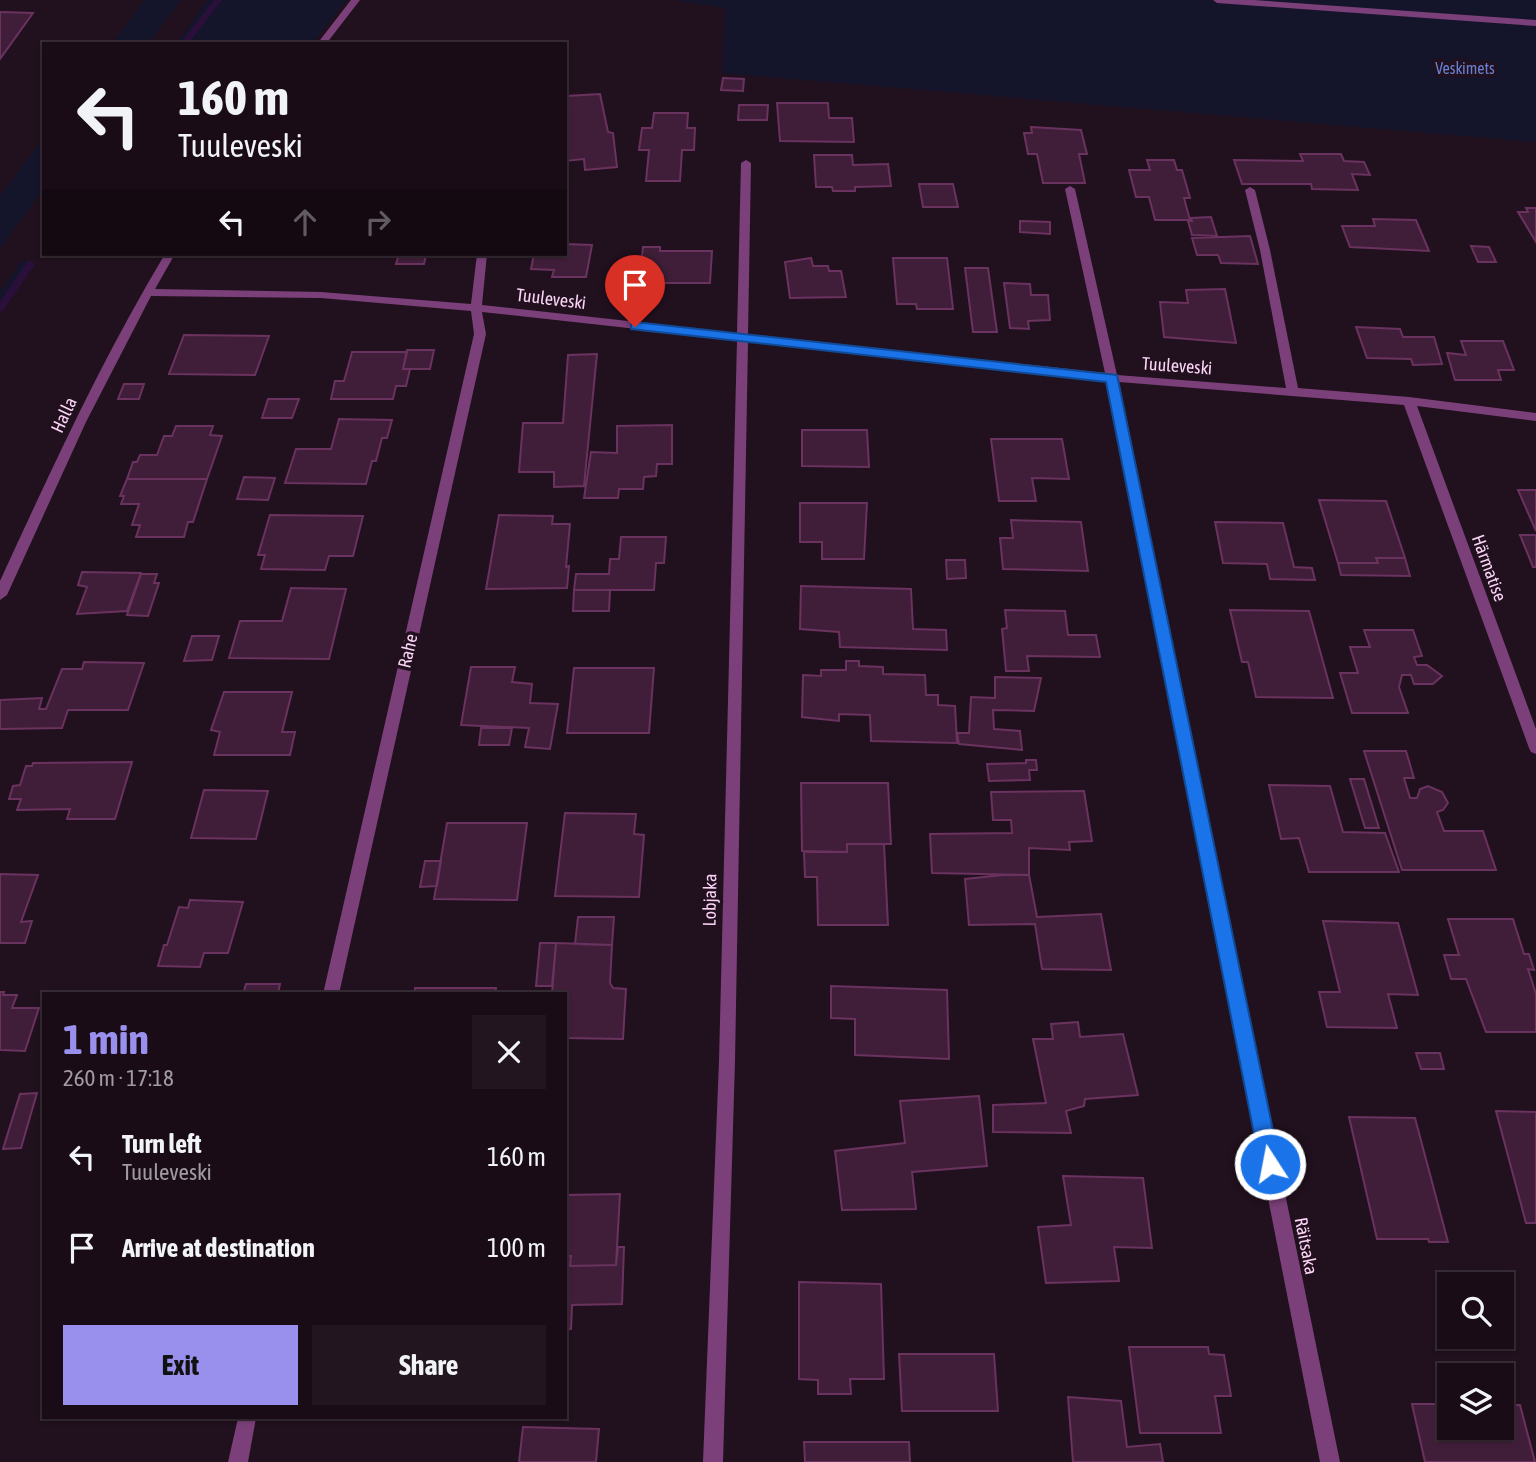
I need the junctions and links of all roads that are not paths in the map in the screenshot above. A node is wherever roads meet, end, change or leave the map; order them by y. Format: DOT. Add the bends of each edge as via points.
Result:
graph roads {
  1 [pos="356,0"];
  2 [pos="1217,0"];
  3 [pos="1536,23"];
  4 [pos="323,42"];
  5 [pos="746,163"];
  6 [pos="1070,189"];
  7 [pos="1250,190"];
  8 [pos="169,256"];
  9 [pos="482,256"];
  10 [pos="146,292"];
  11 [pos="476,308"];
  12 [pos="742,339"];
  13 [pos="1112,378"];
  14 [pos="1293,392"];
  15 [pos="1409,401"];
  16 [pos="1536,417"];
  17 [pos="0,595"];
  18 [pos="1536,748"];
  19 [pos="331,992"];
  20 [pos="247,1419"];
  21 [pos="238,1462"];
  22 [pos="713,1462"];
  23 [pos="1330,1462"];
  1 -- 4 [label="street"];
  2 -- 3 [label="street"];
  5 -- 12 [label="street, Lobjaka"];
  6 -- 13 [label="street, Räitsaka"];
  7 -- 14 [label="street"];
  8 -- 10 [label="street, Halla"];
  9 -- 11 [label="street, Rahe"];
  10 -- 11 [label="street, Tuuleveski" via="321,295"];
  10 -- 17 [label="street, Halla"];
  11 -- 12 [label="street, Tuuleveski"];
  11 -- 19 [label="street, Rahe" via="480,334"];
  12 -- 13 [label="street, Tuuleveski"];
  12 -- 22 [label="street, Lobjaka" via="727,1061"];
  13 -- 14 [label="street, Tuuleveski"];
  13 -- 23 [label="street, Räitsaka"];
  14 -- 15 [label="street, Tuuleveski"];
  15 -- 16 [label="street, Tuuleveski"];
  15 -- 18 [label="street, Härmatise"];
  20 -- 21 [label="street"];
}
